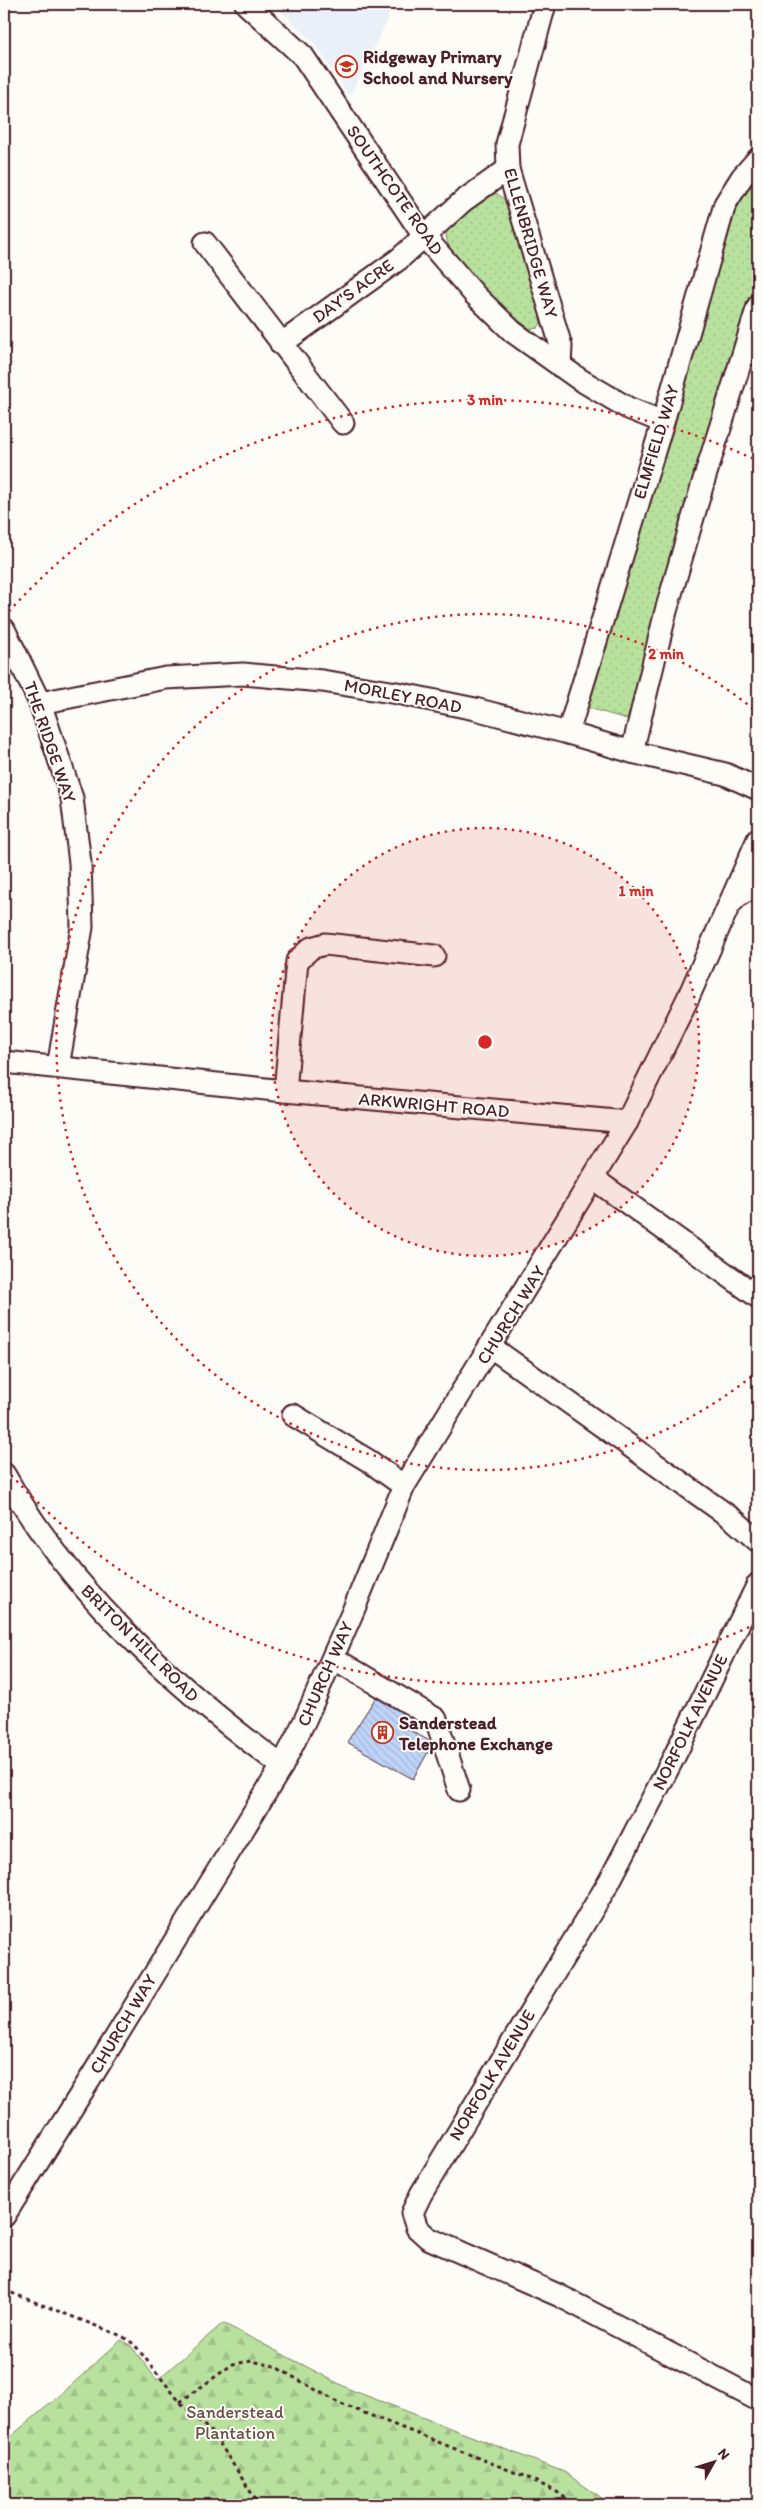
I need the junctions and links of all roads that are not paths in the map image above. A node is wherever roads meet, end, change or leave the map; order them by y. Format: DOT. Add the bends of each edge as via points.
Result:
graph roads {
  1 [pos="246,4"];
  2 [pos="545,4"];
  3 [pos="758,160"];
  4 [pos="508,169"];
  5 [pos="423,235"];
  6 [pos="205,243"];
  7 [pos="758,306"];
  8 [pos="281,344"];
  9 [pos="560,366"];
  10 [pos="662,422"];
  11 [pos="342,423"];
  12 [pos="4,629"];
  13 [pos="40,703"];
  14 [pos="568,733"];
  15 [pos="632,752"];
  16 [pos="758,789"];
  17 [pos="756,844"];
  18 [pos="758,870"];
  19 [pos="758,885"];
  20 [pos="728,906"];
  21 [pos="434,956"];
  22 [pos="4,1062"];
  23 [pos="58,1068"];
  24 [pos="285,1091"];
  25 [pos="627,1122"];
  26 [pos="594,1179"];
  27 [pos="758,1297"];
  28 [pos="491,1347"];
  29 [pos="293,1415"];
  30 [pos="4,1474"];
  31 [pos="404,1486"];
  32 [pos="758,1541"];
  33 [pos="758,1584"];
  34 [pos="332,1658"];
  35 [pos="282,1766"];
  36 [pos="459,1790"];
  37 [pos="4,2216"];
  38 [pos="758,2400"];
  1 -- 5 [label="street, SOUTHCOTE ROAD" via="302,56"];
  2 -- 4 [label="street, ELLENBRIDGE WAY" via="507,144"];
  3 -- 10 [label="street, ELMFIELD WAY" via="742,177 725,204"];
  4 -- 5 [label="street, DAY'S ACRE"];
  4 -- 9 [label="street, ELLENBRIDGE WAY" via="561,346"];
  5 -- 8 [label="street, DAY'S ACRE" via="399,259"];
  5 -- 9 [label="street, SOUTHCOTE ROAD" via="475,296 513,332"];
  6 -- 8 [label="street"];
  7 -- 15 [label="street" via="702,483 666,611"];
  8 -- 11 [label="street"];
  9 -- 10 [label="street, SOUTHCOTE ROAD" via="628,408"];
  10 -- 14 [label="street, ELMFIELD WAY"];
  12 -- 13 [label="street, THE RIDGE WAY"];
  13 -- 14 [label="street, MORLEY ROAD" via="166,678 243,674 322,681 397,693"];
  13 -- 23 [label="street, THE RIDGE WAY" via="72,798 80,863 82,927"];
  14 -- 15 [label="street, MORLEY ROAD"];
  15 -- 16 [label="street, MORLEY ROAD" via="725,774"];
  17 -- 18 [label="street" via="754,861"];
  17 -- 20 [label="street"];
  19 -- 20 [label="street"];
  20 -- 25 [label="street" via="688,998"];
  21 -- 24 [label="street" via="325,944 311,948 297,961"];
  22 -- 23 [label="street, ARKWRIGHT ROAD"];
  23 -- 24 [label="street, ARKWRIGHT ROAD"];
  24 -- 25 [label="street, ARKWRIGHT ROAD"];
  25 -- 26 [label="street, CHURCH WAY"];
  26 -- 27 [label="street"];
  26 -- 28 [label="street, CHURCH WAY"];
  28 -- 31 [label="street, CHURCH WAY"];
  28 -- 32 [label="street" via="734,1520"];
  29 -- 31 [label="street"];
  30 -- 35 [label="street, BRITON HILL ROAD" via="85,1590 122,1630 217,1718"];
  31 -- 34 [label="street, CHURCH WAY"];
  33 -- 38 [label="street, NORFOLK AVENUE" via="609,1882 412,2213 417,2228 428,2238 560,2296"];
  34 -- 35 [label="street, CHURCH WAY"];
  34 -- 36 [label="street" via="436,1719"];
  35 -- 37 [label="street, CHURCH WAY"];
}
